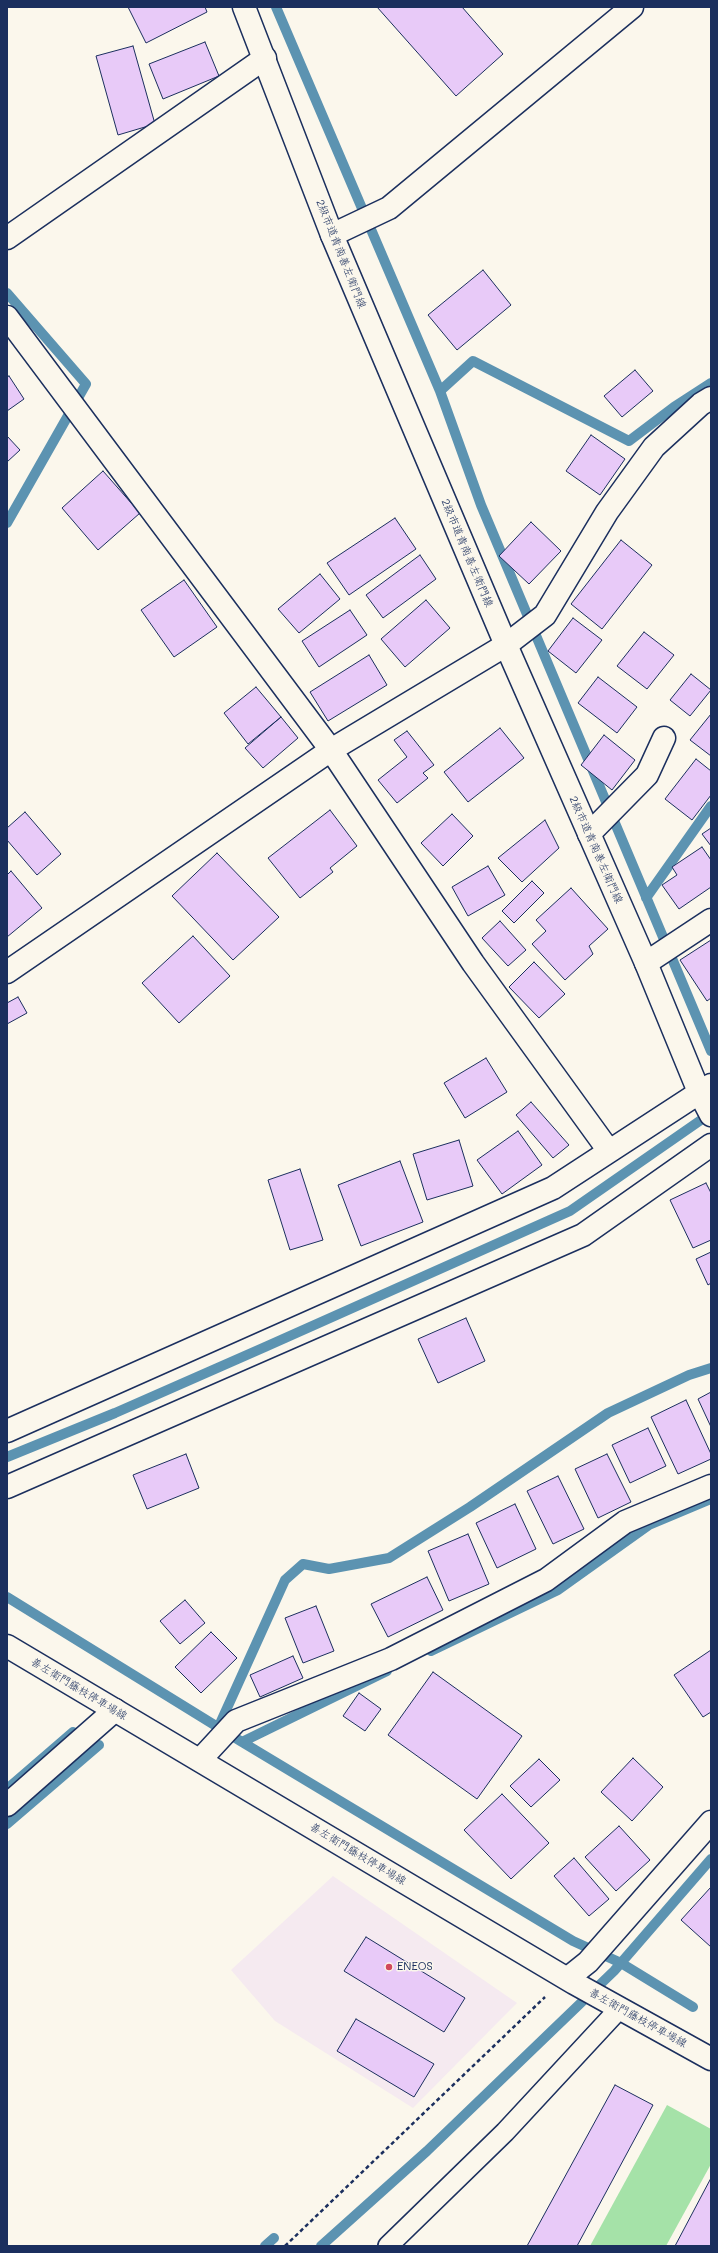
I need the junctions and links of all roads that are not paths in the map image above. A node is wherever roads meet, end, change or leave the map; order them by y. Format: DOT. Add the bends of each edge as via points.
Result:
graph roads {
  1 [pos="244,7"];
  2 [pos="632,7"];
  3 [pos="265,58"];
  4 [pos="332,235"];
  5 [pos="7,238"];
  6 [pos="7,317"];
  7 [pos="711,398"];
  8 [pos="506,645"];
  9 [pos="664,738"];
  10 [pos="331,750"];
  11 [pos="589,834"];
  12 [pos="711,920"];
  13 [pos="646,963"];
  14 [pos="7,972"];
  15 [pos="703,1090"];
  16 [pos="711,1115"];
  17 [pos="711,1145"];
  18 [pos="609,1151"];
  19 [pos="7,1431"];
  20 [pos="711,1486"];
  21 [pos="7,1487"];
  22 [pos="7,1646"];
  23 [pos="115,1710"];
  24 [pos="200,1760"];
  25 [pos="7,1805"];
  26 [pos="711,1822"];
  27 [pos="571,1980"];
  28 [pos="616,2006"];
  29 [pos="711,2058"];
  30 [pos="388,2246"];
  1 -- 3 [label="street, 2級市道青南善左衛門線"];
  2 -- 4 [label="street" via="389,208"];
  3 -- 4 [label="street, 2級市道青南善左衛門線"];
  3 -- 5 [label="street"];
  4 -- 8 [label="street, 2級市道青南善左衛門線"];
  6 -- 10 [label="street"];
  7 -- 8 [label="street" via="654,447 607,512 545,615"];
  8 -- 10 [label="street"];
  8 -- 11 [label="street, 2級市道青南善左衛門線"];
  9 -- 11 [label="street" via="647,775"];
  10 -- 14 [label="street"];
  10 -- 18 [label="street" via="473,963"];
  11 -- 13 [label="street, 2級市道青南善左衛門線"];
  12 -- 13 [label="street"];
  13 -- 15 [label="street, 2級市道青南善左衛門線"];
  15 -- 16 [label="street, 2級市道青南善左衛門線"];
  15 -- 18 [label="street"];
  17 -- 21 [label="street" via="583,1235"];
  18 -- 19 [label="street" via="553,1188"];
  20 -- 24 [label="street" via="625,1522 546,1580 391,1659 236,1721"];
  22 -- 23 [label="street, 善左衛門藤枝停車場線"];
  23 -- 24 [label="street, 善左衛門藤枝停車場線"];
  23 -- 25 [label="street"];
  24 -- 27 [label="street, 善左衛門藤枝停車場線"];
  26 -- 27 [label="street"];
  27 -- 28 [label="street, 善左衛門藤枝停車場線"];
  28 -- 29 [label="street, 善左衛門藤枝停車場線"];
  28 -- 30 [label="lane" via="505,2132"];
}
